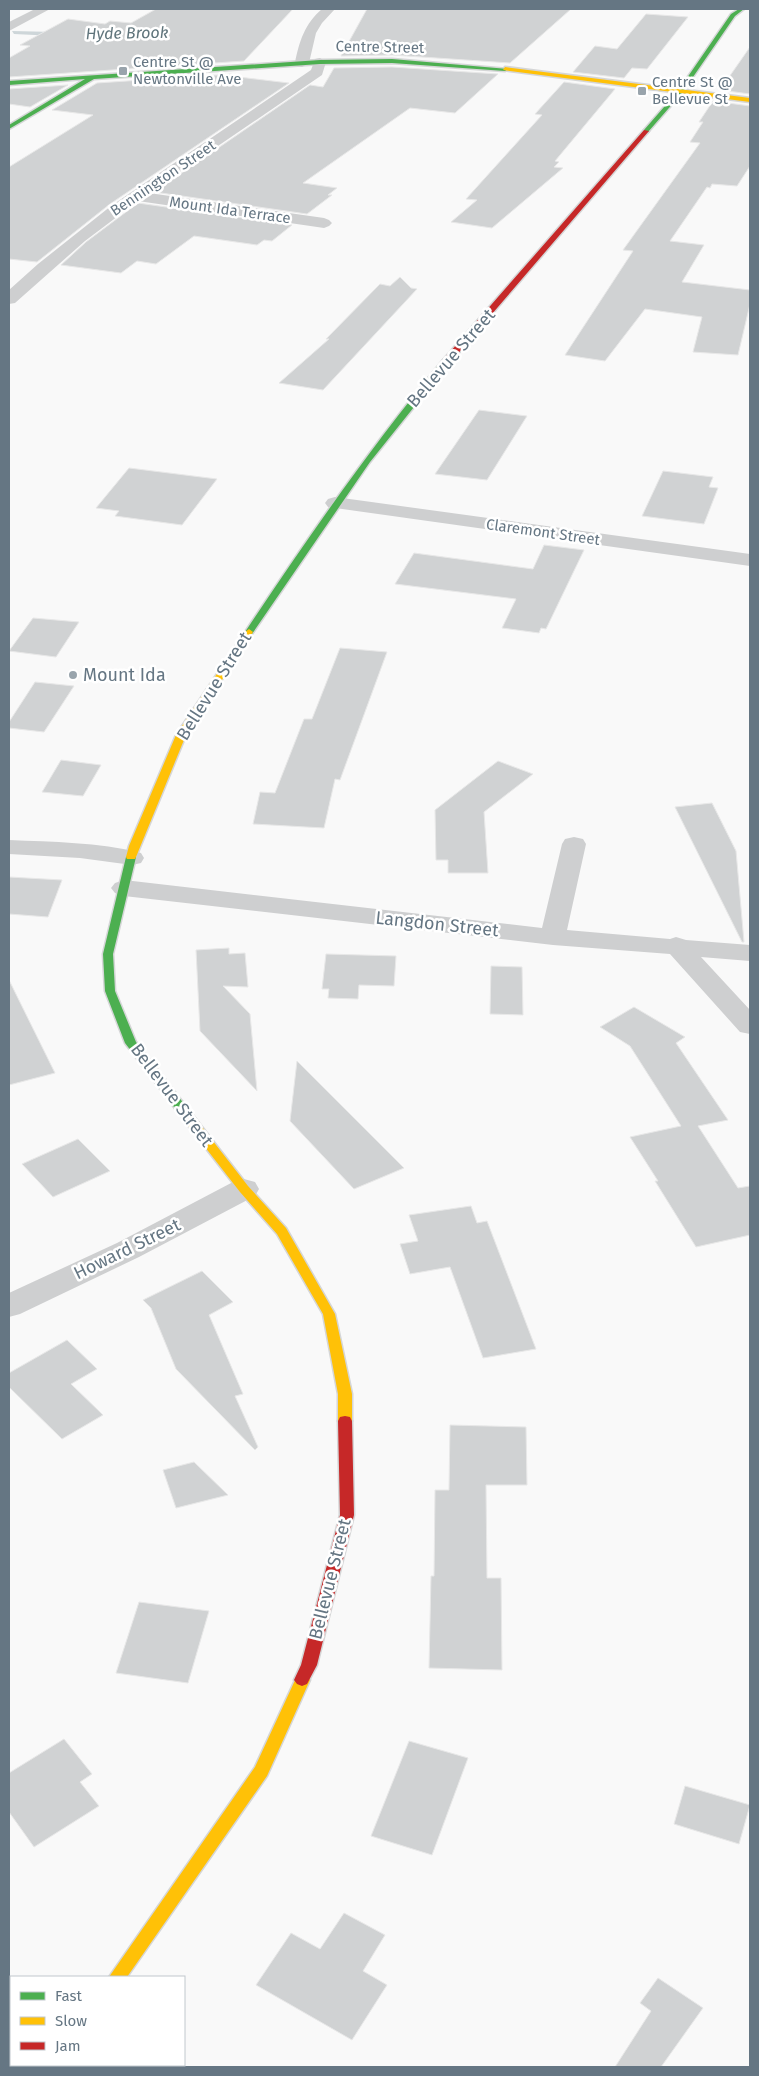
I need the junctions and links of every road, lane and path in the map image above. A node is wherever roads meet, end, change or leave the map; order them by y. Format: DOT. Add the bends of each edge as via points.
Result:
graph roads {
  1 [pos="44,9"];
  2 [pos="329,9"];
  3 [pos="742,9"];
  4 [pos="9,27"];
  5 [pos="320,62"];
  6 [pos="302,63"];
  7 [pos="93,77"];
  8 [pos="9,83"];
  9 [pos="680,92"];
  10 [pos="750,100"];
  11 [pos="9,127"];
  12 [pos="136,196"];
  13 [pos="324,223"];
  14 [pos="9,300"];
  15 [pos="335,503"];
  16 [pos="750,560"];
  17 [pos="574,844"];
  18 [pos="9,847"];
  19 [pos="132,858"];
  20 [pos="124,888"];
  21 [pos="553,937"];
  22 [pos="676,946"];
  23 [pos="750,953"];
  24 [pos="750,1026"];
  25 [pos="244,1189"];
  26 [pos="9,1306"];
  27 [pos="118,1976"];
  1 -- 4 [label="street"];
  2 -- 6 [label="street" via="310,29"];
  3 -- 9 [label="street, Bellevue Street" via="733,15"];
  5 -- 6 [label="street, Centre Street"];
  5 -- 9 [label="street, Centre Street" via="392,61 474,66"];
  5 -- 12 [label="street, Bennington Street" via="317,72"];
  6 -- 7 [label="street, Centre Street"];
  7 -- 8 [label="street, Centre Street"];
  7 -- 11 [label="street"];
  9 -- 10 [label="street, Centre Street"];
  9 -- 15 [label="street, Bellevue Street" via="413,400"];
  12 -- 13 [label="street, Mount Ida Terrace"];
  12 -- 14 [label="street, Bennington Street" via="45,264"];
  15 -- 16 [label="street, Claremont Street"];
  15 -- 19 [label="street, Bellevue Street" via="181,735 134,846"];
  17 -- 21 [label="street"];
  18 -- 19 [label="street"];
  19 -- 20 [label="street, Bellevue Street"];
  20 -- 21 [label="street, Langdon Street"];
  20 -- 25 [label="street, Bellevue Street" via="108,954 110,991 131,1043"];
  21 -- 22 [label="street, Langdon Street"];
  22 -- 23 [label="street, Langdon Street"];
  22 -- 24 [label="street"];
  25 -- 26 [label="street, Howard Street" via="128,1250"];
  25 -- 27 [label="street, Bellevue Street" via="282,1231 328,1314 345,1394 347,1515 309,1665 261,1771"];
}
